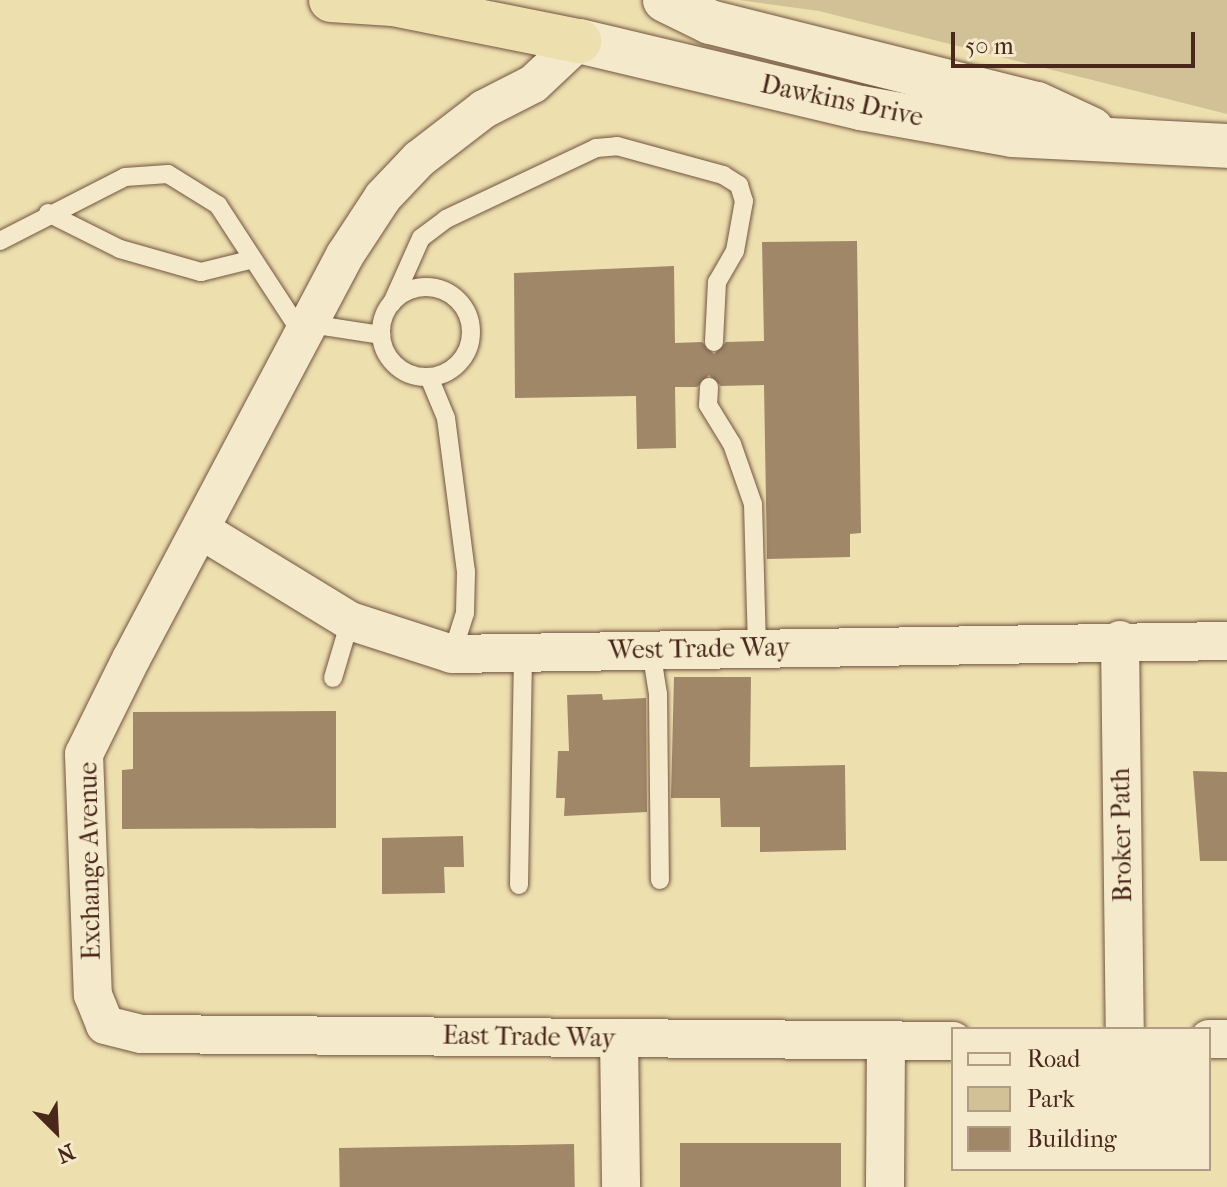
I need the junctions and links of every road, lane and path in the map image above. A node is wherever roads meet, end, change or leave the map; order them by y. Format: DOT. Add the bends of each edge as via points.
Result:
graph roads {
  1 [pos="331,0"];
  2 [pos="665,0"];
  3 [pos="402,2"];
  4 [pos="579,41"];
  5 [pos="1108,137"];
  6 [pos="1227,146"];
  7 [pos="48,213"];
  8 [pos="0,241"];
  9 [pos="250,260"];
  10 [pos="392,303"];
  11 [pos="307,330"];
  12 [pos="381,335"];
  13 [pos="714,342"];
  14 [pos="429,377"];
  15 [pos="709,387"];
  16 [pos="201,530"];
  17 [pos="350,621"];
  18 [pos="1120,640"];
  19 [pos="1227,641"];
  20 [pos="757,648"];
  21 [pos="651,650"];
  22 [pos="523,653"];
  23 [pos="452,654"];
  24 [pos="333,678"];
  25 [pos="660,880"];
  26 [pos="519,885"];
  27 [pos="105,1025"];
  28 [pos="1125,1027"];
  29 [pos="619,1038"];
  30 [pos="951,1041"];
  31 [pos="886,1043"];
  32 [pos="621,1187"];
  33 [pos="885,1187"];
  1 -- 3 [label="highway"];
  2 -- 5 [label="main road, Dawkins Drive" via="710,22 1037,104"];
  3 -- 4 [label="highway"];
  4 -- 5 [label="main road, Dawkins Drive" via="861,108 1012,135"];
  4 -- 11 [label="street, Exchange Avenue" via="533,84 484,109 419,159 383,197"];
  5 -- 6 [label="main road, Dawkins Drive"];
  7 -- 8 [label="lane"];
  7 -- 9 [label="lane" via="120,249 201,272"];
  7 -- 9 [label="lane" via="125,177 168,174 218,205"];
  9 -- 11 [label="lane"];
  10 -- 12 [label="lane"];
  10 -- 13 [label="lane" via="421,238 446,219 596,148 617,146 723,175 739,185 744,201 735,251 717,282"];
  10 -- 14 [label="lane" via="423,287 443,291 466,311 471,328 460,362"];
  11 -- 12 [label="lane"];
  11 -- 16 [label="street, Exchange Avenue"];
  12 -- 14 [label="lane" via="396,366"];
  14 -- 23 [label="lane" via="446,418 466,572 465,613"];
  15 -- 20 [label="lane" via="708,405 732,444 753,504"];
  16 -- 17 [label="street, West Trade Way"];
  16 -- 27 [label="street, Exchange Avenue" via="84,754 93,995"];
  17 -- 23 [label="street, West Trade Way"];
  17 -- 24 [label="lane"];
  18 -- 19 [label="street, West Trade Way"];
  18 -- 20 [label="street, West Trade Way"];
  18 -- 28 [label="street, Broker Path"];
  20 -- 21 [label="street, West Trade Way"];
  21 -- 22 [label="street, West Trade Way"];
  21 -- 25 [label="lane" via="658,694"];
  22 -- 23 [label="street, West Trade Way"];
  22 -- 26 [label="lane"];
  27 -- 29 [label="street, East Trade Way" via="141,1034"];
  29 -- 31 [label="street, East Trade Way"];
  29 -- 32 [label="street"];
  30 -- 31 [label="street, East Trade Way"];
  31 -- 33 [label="street"];
}
